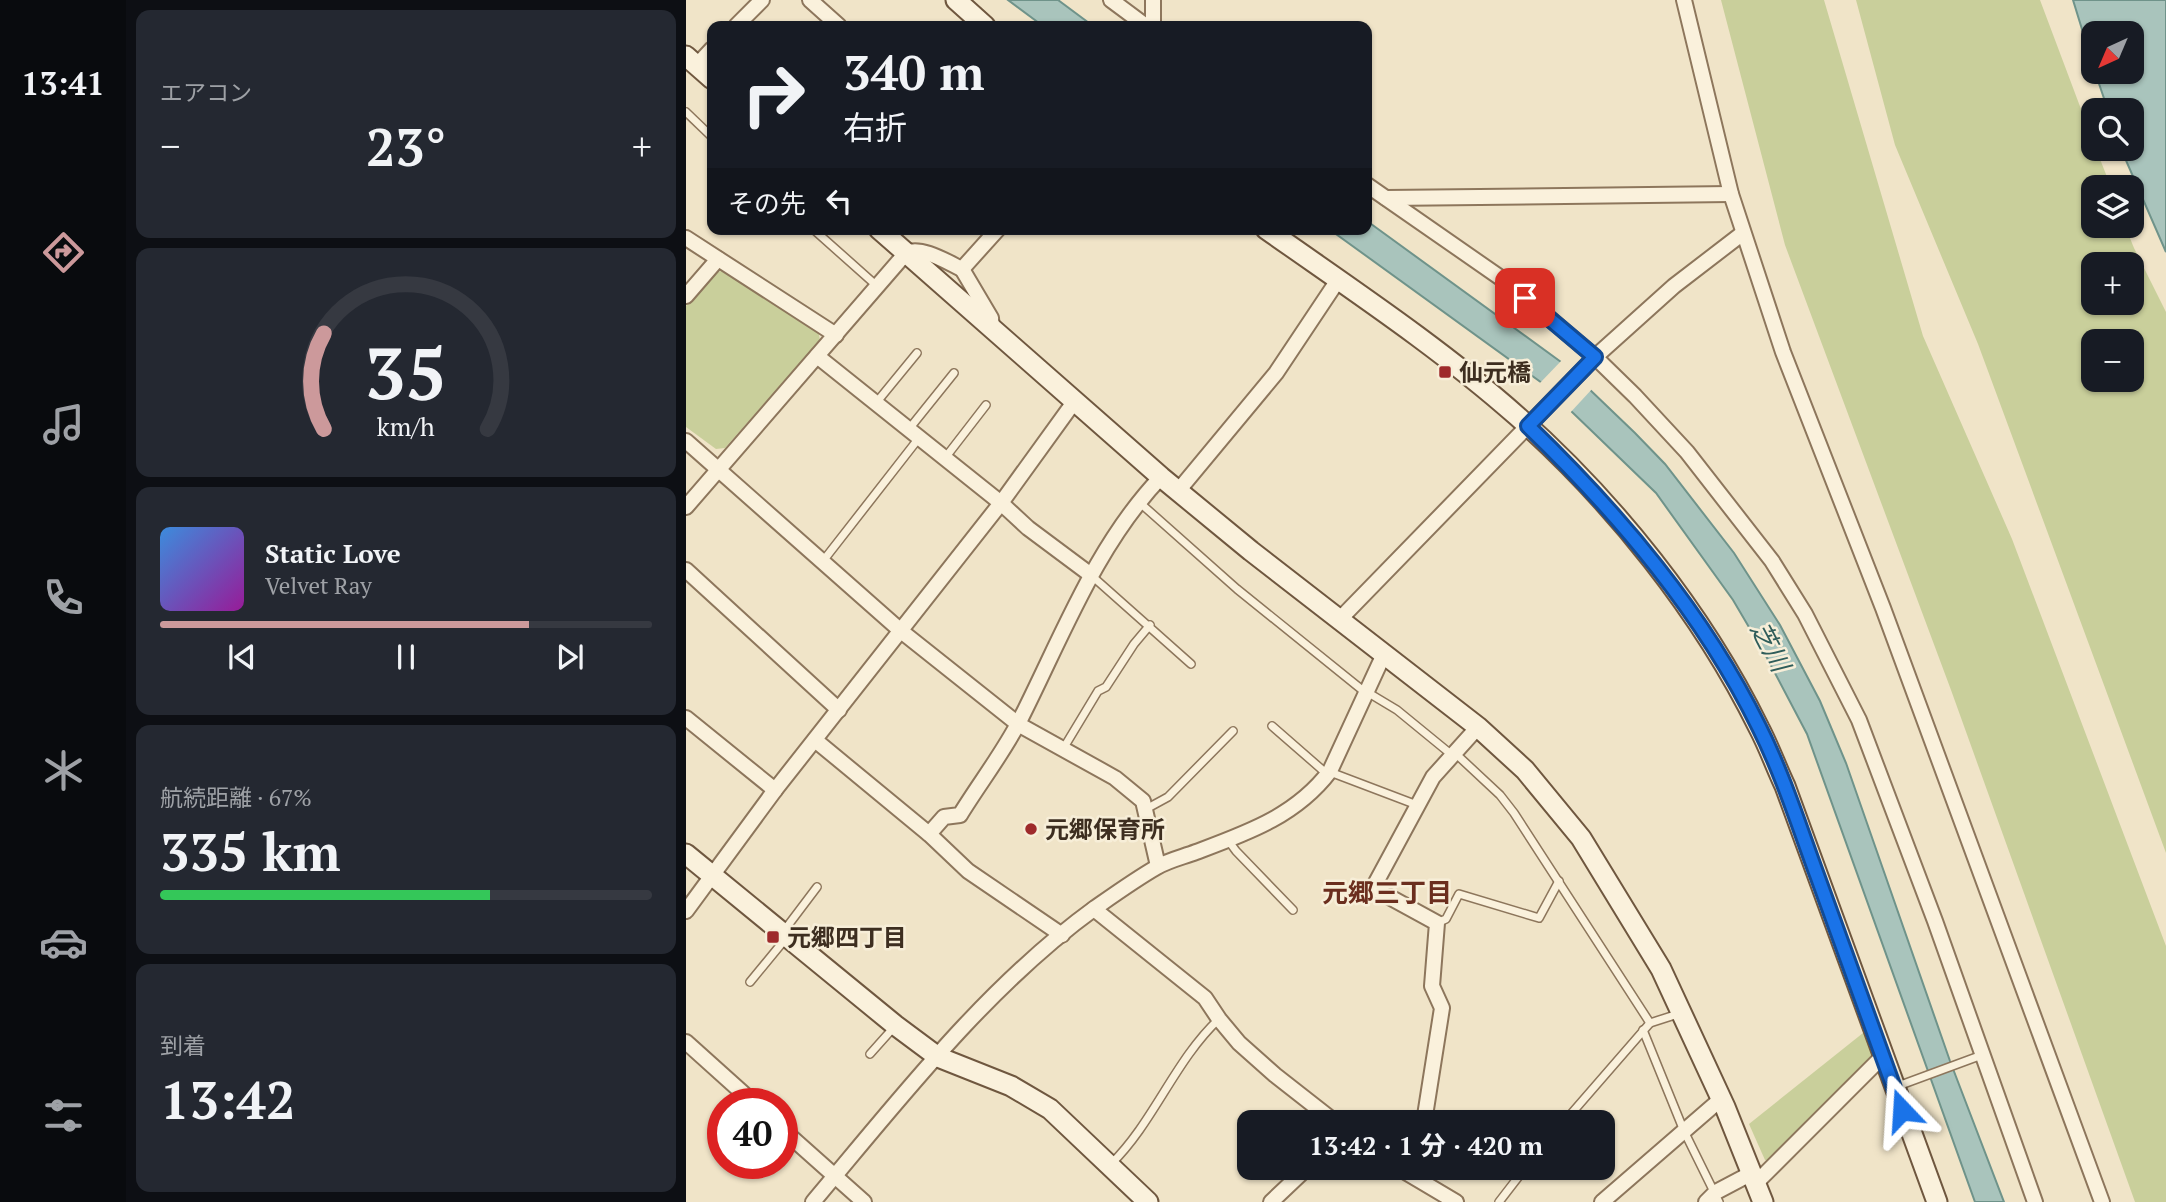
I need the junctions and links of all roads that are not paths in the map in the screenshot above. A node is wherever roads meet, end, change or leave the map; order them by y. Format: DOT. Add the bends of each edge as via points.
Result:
graph roads {
  1 [pos="762,0"];
  2 [pos="810,0"];
  3 [pos="956,0"];
  4 [pos="1111,0"];
  5 [pos="1153,0"];
  6 [pos="1684,0"];
  7 [pos="741,21"];
  8 [pos="833,21"];
  9 [pos="979,21"];
  10 [pos="1139,21"];
  11 [pos="1153,21"];
  12 [pos="707,52"];
  13 [pos="691,60"];
  14 [pos="707,74"];
  15 [pos="686,112"];
  16 [pos="707,132"];
  17 [pos="1372,189"];
  18 [pos="1731,194"];
  19 [pos="1385,198"];
  20 [pos="1743,233"];
  21 [pos="820,235"];
  22 [pos="886,235"];
  23 [pos="993,235"];
  24 [pos="1274,235"];
  25 [pos="686,238"];
  26 [pos="906,253"];
  27 [pos="718,258"];
  28 [pos="962,269"];
  29 [pos="1338,280"];
  30 [pos="878,286"];
  31 [pos="686,296"];
  32 [pos="992,329"];
  33 [pos="836,335"];
  34 [pos="916,353"];
  35 [pos="817,356"];
  36 [pos="1591,361"];
  37 [pos="954,373"];
  38 [pos="1074,401"];
  39 [pos="876,403"];
  40 [pos="986,405"];
  41 [pos="1532,421"];
  42 [pos="914,433"];
  43 [pos="686,441"];
  44 [pos="945,458"];
  45 [pos="720,469"];
  46 [pos="1161,477"];
  47 [pos="1178,491"];
  48 [pos="1138,501"];
  49 [pos="1001,503"];
  50 [pos="686,507"];
  51 [pos="823,562"];
  52 [pos="686,570"];
  53 [pos="1091,575"];
  54 [pos="1339,620"];
  55 [pos="1150,625"];
  56 [pos="901,632"];
  57 [pos="1384,654"];
  58 [pos="1191,664"];
  59 [pos="1366,692"];
  60 [pos="839,710"];
  61 [pos="686,718"];
  62 [pos="1018,724"];
  63 [pos="1272,726"];
  64 [pos="1478,727"];
  65 [pos="1233,731"];
  66 [pos="815,740"];
  67 [pos="1063,749"];
  68 [pos="1454,754"];
  69 [pos="1329,773"];
  70 [pos="775,790"];
  71 [pos="1418,805"];
  72 [pos="1145,810"];
  73 [pos="929,834"];
  74 [pos="1228,840"];
  75 [pos="686,854"];
  76 [pos="1158,866"];
  77 [pos="713,876"];
  78 [pos="1559,881"];
  79 [pos="817,887"];
  80 [pos="1094,909"];
  81 [pos="1293,910"];
  82 [pos="686,911"];
  83 [pos="1437,923"];
  84 [pos="785,934"];
  85 [pos="1062,935"];
  86 [pos="750,982"];
  87 [pos="1682,1013"];
  88 [pos="1219,1019"];
  89 [pos="1650,1023"];
  90 [pos="895,1025"];
  91 [pos="1643,1030"];
  92 [pos="686,1042"];
  93 [pos="870,1054"];
  94 [pos="1982,1055"];
  95 [pos="1883,1056"];
  96 [pos="938,1057"];
  97 [pos="1894,1087"];
  98 [pos="737,1088"];
  99 [pos="1721,1099"];
  100 [pos="1320,1110"];
  101 [pos="1426,1110"];
  102 [pos="1574,1110"];
  103 [pos="1684,1131"];
  104 [pos="798,1143"];
  105 [pos="1109,1166"];
  106 [pos="835,1177"];
  107 [pos="1754,1178"];
  108 [pos="1294,1180"];
  109 [pos="1421,1180"];
  110 [pos="1515,1180"];
  111 [pos="1714,1199"];
  112 [pos="813,1202"];
  113 [pos="864,1202"];
  114 [pos="1147,1202"];
  115 [pos="1271,1202"];
  116 [pos="1456,1202"];
  117 [pos="1499,1202"];
  118 [pos="1602,1202"];
  119 [pos="1763,1202"];
  120 [pos="1937,1202"];
  121 [pos="2035,1202"];
  122 [pos="2102,1202"];
  1 -- 7 [label="street"];
  2 -- 8 [label="street"];
  3 -- 9 [label="street"];
  4 -- 10 [label="street"];
  5 -- 11 [label="street"];
  6 -- 18 [label="street"];
  12 -- 13 [label="street"];
  13 -- 14 [label="street"];
  15 -- 16 [label="lane"];
  17 -- 19 [label="street"];
  18 -- 19 [label="street"];
  18 -- 20 [label="street"];
  19 -- 36 [label="street" via="1508,283"];
  20 -- 36 [label="street" via="1674,286"];
  20 -- 122 [label="street" via="1783,352 1883,608"];
  21 -- 30 [label="lane"];
  22 -- 26 [label="street"];
  23 -- 28 [label="street"];
  24 -- 29 [label="street"];
  25 -- 27 [label="street"];
  26 -- 28 [label="street" via="920,251"];
  26 -- 30 [label="street"];
  26 -- 32 [label="street"];
  27 -- 31 [label="street"];
  27 -- 33 [label="street"];
  28 -- 32 [label="street" via="991,318"];
  29 -- 41 [label="street"];
  29 -- 47 [label="street" via="1276,373"];
  30 -- 33 [label="street"];
  32 -- 38 [label="street"];
  33 -- 35 [label="street"];
  34 -- 39 [label="lane"];
  35 -- 39 [label="street"];
  35 -- 45 [label="street"];
  36 -- 41 [label="street"];
  36 -- 94 [label="street" via="1635,396 1713,484 1772,561 1805,614 1870,746"];
  37 -- 42 [label="lane"];
  38 -- 46 [label="street"];
  38 -- 49 [label="street"];
  39 -- 42 [label="street"];
  40 -- 44 [label="lane"];
  41 -- 54 [label="street"];
  41 -- 95 [label="street" via="1674,589 1736,685 1785,786"];
  42 -- 44 [label="street"];
  42 -- 51 [label="lane"];
  43 -- 45 [label="street"];
  44 -- 49 [label="street"];
  45 -- 50 [label="street"];
  45 -- 51 [label="street"];
  46 -- 47 [label="street"];
  46 -- 48 [label="street"];
  47 -- 54 [label="street"];
  48 -- 53 [label="street"];
  48 -- 59 [label="lane" via="1237,589"];
  49 -- 53 [label="street"];
  49 -- 56 [label="street"];
  51 -- 56 [label="street"];
  52 -- 60 [label="street"];
  53 -- 55 [label="lane"];
  53 -- 62 [label="street"];
  54 -- 57 [label="street"];
  55 -- 58 [label="lane"];
  55 -- 67 [label="lane" via="1106,687 1098,691"];
  56 -- 60 [label="street"];
  56 -- 62 [label="street"];
  57 -- 59 [label="street"];
  57 -- 64 [label="street"];
  59 -- 68 [label="lane"];
  59 -- 69 [label="street"];
  60 -- 66 [label="street"];
  61 -- 70 [label="street"];
  62 -- 67 [label="street"];
  62 -- 73 [label="street" via="960,815 944,817"];
  63 -- 69 [label="lane"];
  64 -- 68 [label="street"];
  64 -- 87 [label="street" via="1525,770 1581,838"];
  65 -- 72 [label="lane" via="1168,797"];
  66 -- 70 [label="street"];
  66 -- 73 [label="street"];
  67 -- 72 [label="street" via="1115,778 1143,802"];
  68 -- 71 [label="street" via="1433,777"];
  68 -- 78 [label="lane" via="1500,796"];
  69 -- 71 [label="lane"];
  69 -- 74 [label="street" via="1296,807"];
  70 -- 77 [label="street"];
  71 -- 83 [label="street" via="1373,888"];
  72 -- 76 [label="street"];
  73 -- 85 [label="street" via="968,871"];
  74 -- 76 [label="street"];
  74 -- 81 [label="lane"];
  75 -- 77 [label="street"];
  76 -- 80 [label="street"];
  77 -- 82 [label="street"];
  77 -- 84 [label="street"];
  78 -- 83 [label="lane" via="1539,918 1459,894 1446,919"];
  78 -- 89 [label="lane"];
  79 -- 84 [label="lane"];
  80 -- 85 [label="street"];
  80 -- 88 [label="street" via="1205,998"];
  83 -- 101 [label="street" via="1432,986 1442,1008"];
  84 -- 86 [label="lane"];
  84 -- 90 [label="street"];
  85 -- 96 [label="street" via="991,998"];
  87 -- 89 [label="lane"];
  87 -- 99 [label="street"];
  88 -- 100 [label="street" via="1239,1043"];
  88 -- 105 [label="lane"];
  89 -- 91 [label="lane"];
  90 -- 93 [label="lane"];
  90 -- 96 [label="street"];
  91 -- 102 [label="lane"];
  91 -- 103 [label="lane"];
  92 -- 98 [label="street"];
  94 -- 97 [label="lane"];
  94 -- 121 [label="street"];
  95 -- 97 [label="street"];
  95 -- 107 [label="street"];
  96 -- 105 [label="street" via="1011,1086 1050,1109"];
  96 -- 106 [label="street"];
  97 -- 120 [label="street"];
  99 -- 103 [label="street"];
  99 -- 107 [label="street"];
  103 -- 111 [label="lane"];
  103 -- 118 [label="street"];
  104 -- 106 [label="street"];
  105 -- 114 [label="street"];
  106 -- 112 [label="street"];
  106 -- 113 [label="street"];
  107 -- 111 [label="street"];
  107 -- 119 [label="street"];
  108 -- 115 [label="street"];
  109 -- 116 [label="street"];
  110 -- 117 [label="lane"];
}
